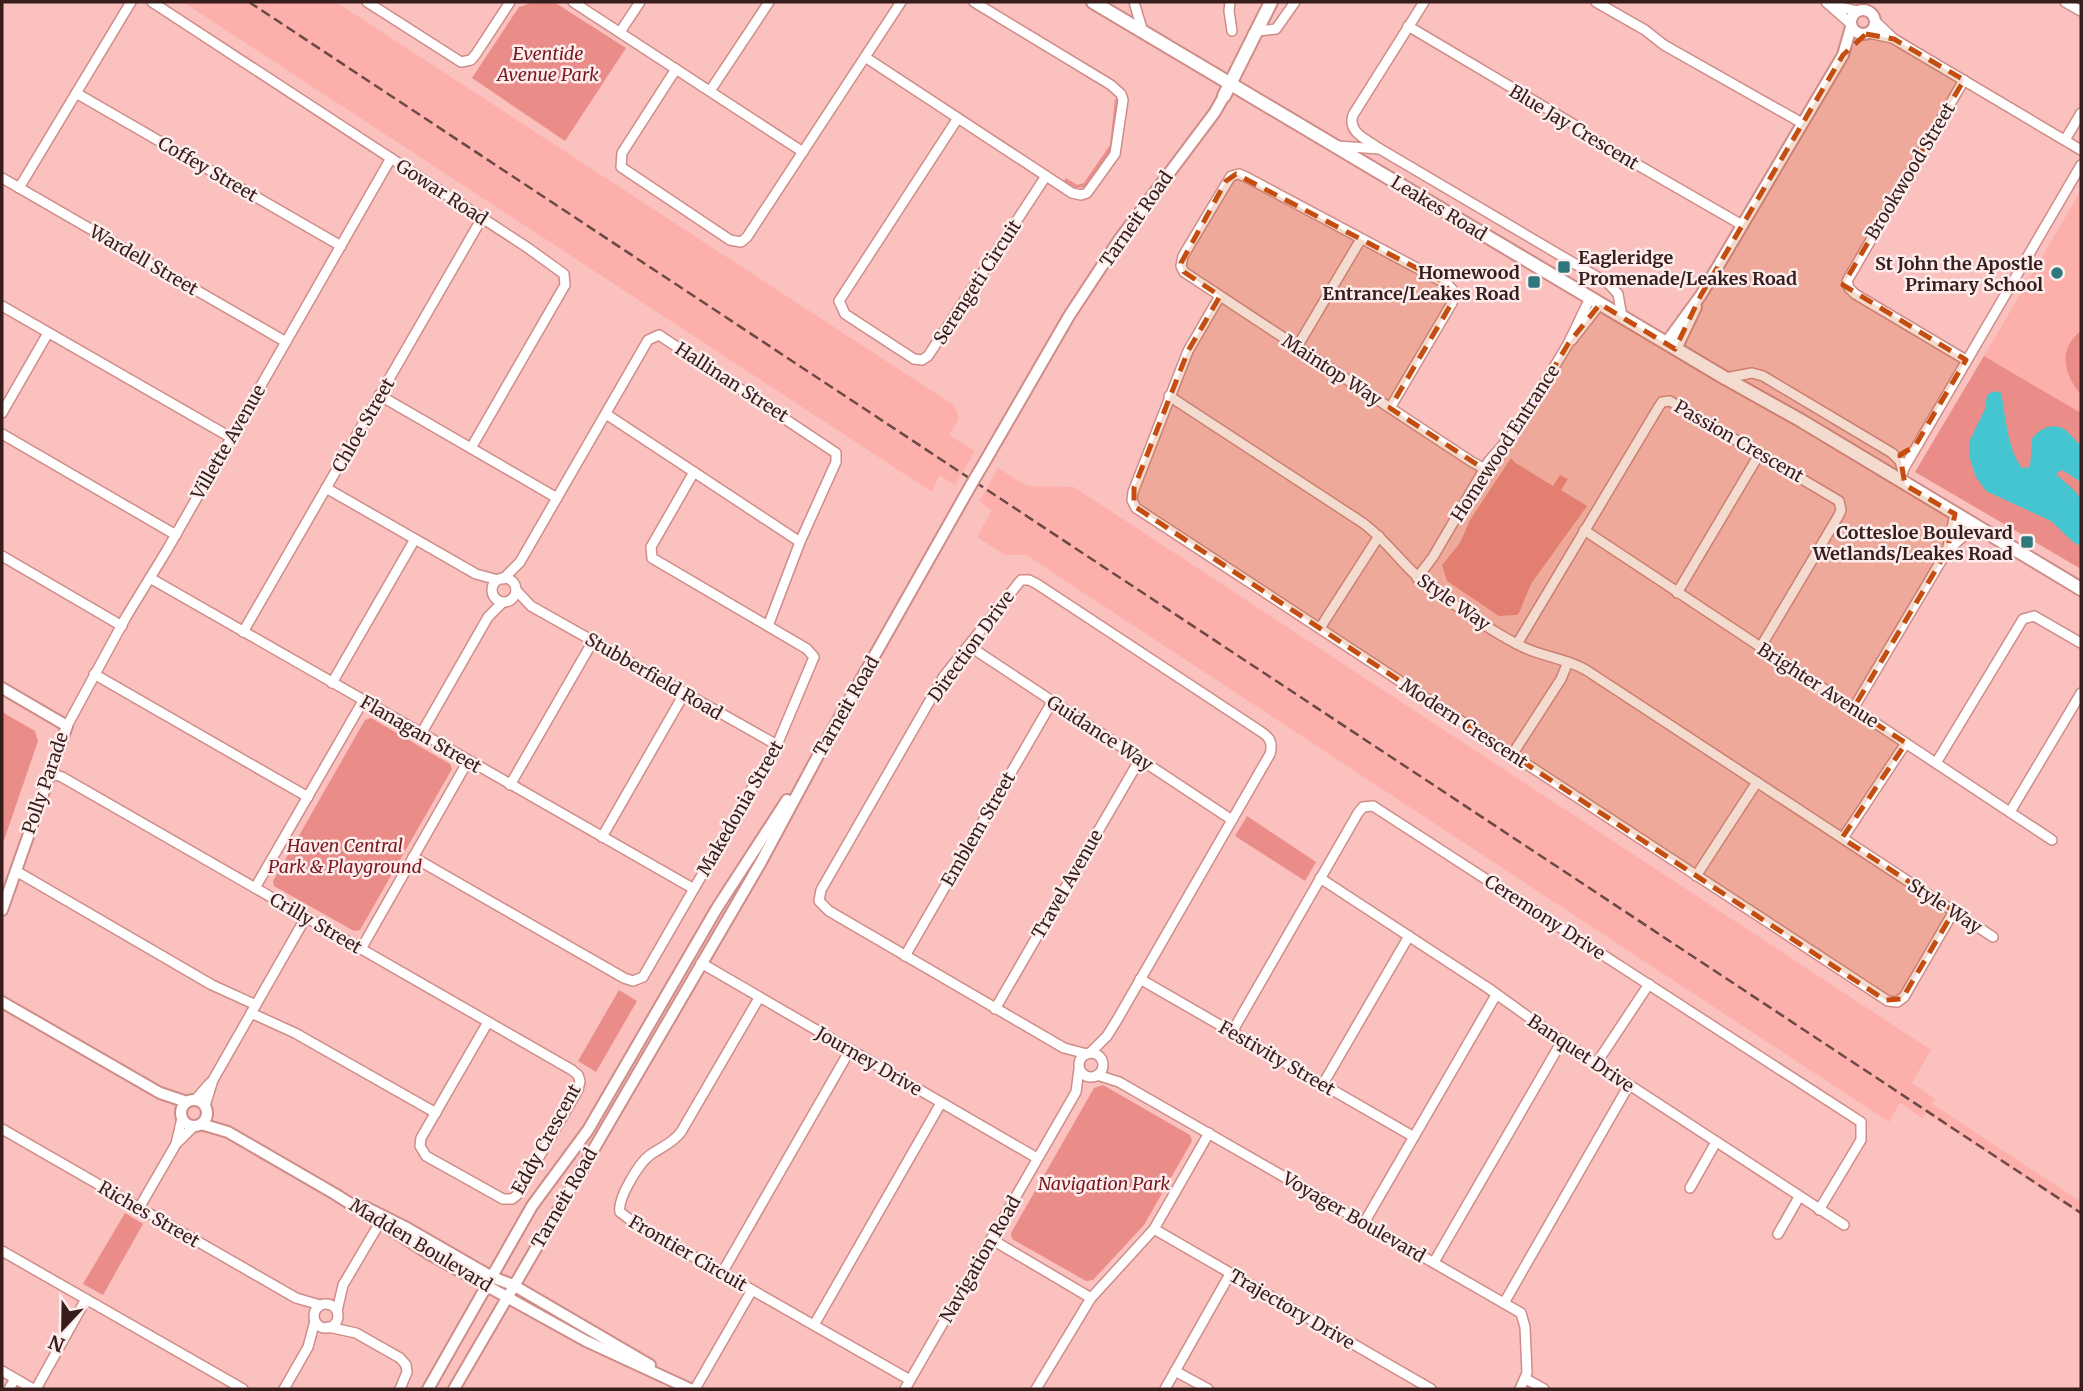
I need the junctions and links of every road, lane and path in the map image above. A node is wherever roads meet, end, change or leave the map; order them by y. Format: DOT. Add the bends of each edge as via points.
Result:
graph roads {
  1 [pos="131,2"];
  2 [pos="152,2"];
  3 [pos="367,2"];
  4 [pos="510,2"];
  5 [pos="573,2"];
  6 [pos="640,2"];
  7 [pos="769,2"];
  8 [pos="901,2"];
  9 [pos="974,2"];
  10 [pos="1093,2"];
  11 [pos="1134,2"];
  12 [pos="1230,2"];
  13 [pos="1270,2"];
  14 [pos="1295,2"];
  15 [pos="1424,2"];
  16 [pos="1596,2"];
  17 [pos="1878,2"];
  18 [pos="2065,2"];
  19 [pos="1828,3"];
  20 [pos="382,6"];
  21 [pos="1862,7"];
  22 [pos="2081,11"];
  23 [pos="1874,18"];
  24 [pos="1851,25"];
  25 [pos="1408,26"];
  26 [pos="1232,31"];
  27 [pos="620,32"];
  28 [pos="1143,32"];
  29 [pos="1867,33"];
  30 [pos="1253,34"];
  31 [pos="1894,39"];
  32 [pos="1843,55"];
  33 [pos="865,57"];
  34 [pos="677,69"];
  35 [pos="1964,80"];
  36 [pos="1227,90"];
  37 [pos="710,91"];
  38 [pos="76,93"];
  39 [pos="2081,113"];
  40 [pos="958,118"];
  41 [pos="1802,123"];
  42 [pos="2065,140"];
  43 [pos="1332,145"];
  44 [pos="1380,149"];
  45 [pos="2081,150"];
  46 [pos="803,152"];
  47 [pos="391,158"];
  48 [pos="2081,165"];
  49 [pos="1046,176"];
  50 [pos="2,178"];
  51 [pos="19,188"];
  52 [pos="482,218"];
  53 [pos="1742,225"];
  54 [pos="1361,239"];
  55 [pos="341,246"];
  56 [pos="1220,296"];
  57 [pos="1595,301"];
  58 [pos="2,306"];
  59 [pos="1622,317"];
  60 [pos="48,332"];
  61 [pos="286,342"];
  62 [pos="1671,346"];
  63 [pos="1297,347"];
  64 [pos="1966,360"];
  65 [pos="1725,379"];
  66 [pos="379,396"];
  67 [pos="1170,396"];
  68 [pos="1390,408"];
  69 [pos="2,413"];
  70 [pos="606,414"];
  71 [pos="2,434"];
  72 [pos="230,437"];
  73 [pos="1915,446"];
  74 [pos="471,448"];
  75 [pos="1760,453"];
  76 [pos="1892,453"];
  77 [pos="1485,469"];
  78 [pos="1903,470"];
  79 [pos="694,472"];
  80 [pos="1905,485"];
  81 [pos="326,488"];
  82 [pos="557,498"];
  83 [pos="1955,514"];
  84 [pos="1975,526"];
  85 [pos="1584,530"];
  86 [pos="176,535"];
  87 [pos="1379,537"];
  88 [pos="415,539"];
  89 [pos="800,542"];
  90 [pos="1947,551"];
  91 [pos="2,556"];
  92 [pos="520,562"];
  93 [pos="476,574"];
  94 [pos="150,578"];
  95 [pos="1418,578"];
  96 [pos="501,580"];
  97 [pos="515,587"];
  98 [pos="2081,589"];
  99 [pos="493,593"];
  100 [pos="1677,593"];
  101 [pos="507,601"];
  102 [pos="531,606"];
  103 [pos="488,617"];
  104 [pos="122,626"];
  105 [pos="768,626"];
  106 [pos="1320,628"];
  107 [pos="243,632"];
  108 [pos="593,641"];
  109 [pos="2081,643"];
  110 [pos="1517,644"];
  111 [pos="969,646"];
  112 [pos="1760,648"];
  113 [pos="1568,662"];
  114 [pos="94,674"];
  115 [pos="332,683"];
  116 [pos="2,688"];
  117 [pos="2081,693"];
  118 [pos="684,694"];
  119 [pos="363,701"];
  120 [pos="1052,702"];
  121 [pos="1853,709"];
  122 [pos="67,726"];
  123 [pos="421,734"];
  124 [pos="1906,743"];
  125 [pos="777,745"];
  126 [pos="1512,755"];
  127 [pos="1140,759"];
  128 [pos="468,761"];
  129 [pos="1936,763"];
  130 [pos="813,764"];
  131 [pos="50,773"];
  132 [pos="1757,782"];
  133 [pos="510,785"];
  134 [pos="308,797"];
  135 [pos="2010,812"];
  136 [pos="1232,820"];
  137 [pos="602,837"];
  138 [pos="1843,838"];
  139 [pos="2052,840"];
  140 [pos="413,857"];
  141 [pos="16,871"];
  142 [pos="1696,876"];
  143 [pos="1320,878"];
  144 [pos="255,888"];
  145 [pos="694,889"];
  146 [pos="2,910"];
  147 [pos="1954,911"];
  148 [pos="306,917"];
  149 [pos="1409,936"];
  150 [pos="1993,937"];
  151 [pos="698,941"];
  152 [pos="361,949"];
  153 [pos="905,956"];
  154 [pos="701,963"];
  155 [pos="1140,979"];
  156 [pos="1649,984"];
  157 [pos="1496,995"];
  158 [pos="759,998"];
  159 [pos="2,1002"];
  160 [pos="254,1009"];
  161 [pos="995,1009"];
  162 [pos="488,1022"];
  163 [pos="1232,1032"];
  164 [pos="1108,1036"];
  165 [pos="1562,1041"];
  166 [pos="1064,1048"];
  167 [pos="850,1050"];
  168 [pos="1089,1054"];
  169 [pos="632,1056"];
  170 [pos="1102,1061"];
  171 [pos="1596,1064"];
  172 [pos="1079,1067"];
  173 [pos="1096,1076"];
  174 [pos="580,1078"];
  175 [pos="213,1080"];
  176 [pos="1119,1082"];
  177 [pos="1323,1084"];
  178 [pos="1629,1085"];
  179 [pos="1076,1092"];
  180 [pos="160,1093"];
  181 [pos="191,1101"];
  182 [pos="941,1103"];
  183 [pos="436,1114"];
  184 [pos="182,1115"];
  185 [pos="202,1117"];
  186 [pos="2,1129"];
  187 [pos="1209,1133"];
  188 [pos="1414,1137"];
  189 [pos="1716,1142"];
  190 [pos="176,1144"];
  191 [pos="1037,1158"];
  192 [pos="1690,1188"];
  193 [pos="1799,1197"];
  194 [pos="139,1209"];
  195 [pos="1819,1210"];
  196 [pos="382,1220"];
  197 [pos="1364,1223"];
  198 [pos="1844,1226"];
  199 [pos="1154,1229"];
  200 [pos="1778,1234"];
  201 [pos="991,1239"];
  202 [pos="2,1251"];
  203 [pos="1434,1262"];
  204 [pos="722,1273"];
  205 [pos="1230,1273"];
  206 [pos="489,1281"];
  207 [pos="343,1285"];
  208 [pos="510,1290"];
  209 [pos="752,1290"];
  210 [pos="296,1298"];
  211 [pos="1091,1298"];
  212 [pos="86,1299"];
  213 [pos="1504,1303"];
  214 [pos="323,1305"];
  215 [pos="337,1314"];
  216 [pos="315,1320"];
  217 [pos="814,1325"];
  218 [pos="327,1327"];
  219 [pos="356,1333"];
  220 [pos="308,1347"];
  221 [pos="1175,1370"];
  222 [pos="2,1371"];
  223 [pos="15,1379"];
  224 [pos="1526,1379"];
  225 [pos="910,1380"];
  226 [pos="9,1389"];
  227 [pos="35,1389"];
  228 [pos="243,1389"];
  229 [pos="284,1389"];
  230 [pos="400,1389"];
  231 [pos="428,1389"];
  232 [pos="454,1389"];
  233 [pos="692,1389"];
  234 [pos="905,1389"];
  235 [pos="1036,1389"];
  236 [pos="1165,1389"];
  237 [pos="1208,1389"];
  238 [pos="1431,1389"];
  239 [pos="1520,1389"];
  240 [pos="1544,1389"];
  1 -- 38 [label="street"];
  2 -- 47 [label="street, Gowar Road"];
  3 -- 20 [label="street"];
  4 -- 20 [label="street" via="467,62 457,61"];
  5 -- 27 [label="street"];
  6 -- 27 [label="street"];
  7 -- 37 [label="street"];
  8 -- 33 [label="street"];
  9 -- 49 [label="street" via="1121,94 1115,154 1090,190 1084,195 1072,193"];
  10 -- 28 [label="main road, Leakes Road"];
  11 -- 28 [label="street"];
  12 -- 26 [label="street"];
  13 -- 30 [label="main road, Tarneit Road"];
  14 -- 30 [label="street" via="1276,29"];
  15 -- 25 [label="street"];
  16 -- 41 [label="street"];
  17 -- 23 [label="street"];
  18 -- 22 [label="street"];
  19 -- 21 [label="street"];
  19 -- 24 [label="street"];
  21 -- 23 [label="street"];
  21 -- 24 [label="street" via="1852,16"];
  23 -- 29 [label="street"];
  23 -- 31 [label="street"];
  24 -- 29 [label="street" via="1859,34"];
  24 -- 32 [label="street"];
  25 -- 44 [label="street" via="1353,115 1352,127"];
  25 -- 53 [label="street, Blue Jay Crescent"];
  27 -- 34 [label="street"];
  28 -- 36 [label="main road, Leakes Road"];
  29 -- 31 [label="street"];
  29 -- 32 [label="street"];
  30 -- 36 [label="main road, Tarneit Road"];
  31 -- 35 [label="street"];
  32 -- 41 [label="street"];
  33 -- 40 [label="street"];
  33 -- 46 [label="street"];
  34 -- 37 [label="street"];
  34 -- 46 [label="street" via="622,153 620,164 626,172 735,242 746,239"];
  35 -- 42 [label="street"];
  35 -- 64 [label="street, Brookwood Street" via="1847,281 1855,294"];
  36 -- 43 [label="main road, Leakes Road"];
  36 -- 130 [label="street, Tarneit Road, bridge" via="1069,316"];
  37 -- 46 [label="street"];
  38 -- 51 [label="street"];
  38 -- 55 [label="street, Coffey Street"];
  39 -- 42 [label="street"];
  40 -- 49 [label="street"];
  40 -- 49 [label="street, Serengeti Circuit" via="839,301 845,314 914,359 928,356"];
  41 -- 53 [label="street"];
  42 -- 45 [label="street"];
  43 -- 44 [label="street, Leakes Road"];
  43 -- 57 [label="main road, Leakes Road"];
  44 -- 59 [label="street" via="1609,284 1618,294"];
  47 -- 52 [label="street, Gowar Road"];
  47 -- 55 [label="street, Villette Avenue"];
  48 -- 64 [label="street"];
  50 -- 51 [label="street, Wardell Street"];
  51 -- 61 [label="street, Wardell Street"];
  52 -- 66 [label="street, Chloe Street"];
  52 -- 74 [label="street, Gowar Road" via="561,271 566,281"];
  53 -- 62 [label="street" via="1691,320"];
  54 -- 56 [label="street, Maintop Way" via="1236,174 1226,181 1182,260 1182,269"];
  54 -- 63 [label="street"];
  54 -- 68 [label="street" via="1445,283 1454,294"];
  55 -- 61 [label="street, Villette Avenue"];
  56 -- 63 [label="street, Maintop Way"];
  56 -- 67 [label="street, Modern Crescent" via="1188,351"];
  57 -- 59 [label="main road, Leakes Road"];
  57 -- 77 [label="street, Homewood Entrance" via="1517,429"];
  58 -- 60 [label="street"];
  59 -- 62 [label="main road, Leakes Road"];
  60 -- 69 [label="street"];
  60 -- 72 [label="street"];
  61 -- 72 [label="street, Villette Avenue"];
  62 -- 65 [label="main road, Leakes Road"];
  63 -- 68 [label="street, Maintop Way"];
  64 -- 73 [label="street"];
  65 -- 76 [label="street" via="1752,373 1763,376"];
  65 -- 80 [label="main road, Leakes Road"];
  66 -- 74 [label="street"];
  66 -- 81 [label="street, Chloe Street"];
  67 -- 87 [label="street, Style Way"];
  67 -- 106 [label="street, Modern Crescent" via="1134,488 1134,506"];
  68 -- 77 [label="street, Maintop Way"];
  70 -- 79 [label="street"];
  70 -- 82 [label="street, Hallinan Street"];
  70 -- 89 [label="street, Hallinan Street" via="651,337 663,337 709,367 836,453 834,468"];
  71 -- 86 [label="street"];
  72 -- 86 [label="street, Villette Avenue"];
  73 -- 76 [label="street"];
  73 -- 78 [label="street"];
  74 -- 82 [label="street"];
  75 -- 85 [label="street, Passion Crescent" via="1675,402 1665,401"];
  75 -- 100 [label="street"];
  75 -- 112 [label="street, Passion Crescent" via="1836,497 1841,510"];
  76 -- 78 [label="street"];
  77 -- 95 [label="street, Homewood Entrance"];
  78 -- 80 [label="street"];
  79 -- 89 [label="street"];
  79 -- 105 [label="street, Makedonia Street" via="651,547 652,558"];
  80 -- 83 [label="main road, Leakes Road"];
  81 -- 88 [label="street"];
  81 -- 107 [label="street, Chloe Street"];
  82 -- 92 [label="street, Hallinan Street"];
  83 -- 84 [label="main road, Leakes Road"];
  83 -- 90 [label="street"];
  84 -- 90 [label="street"];
  84 -- 98 [label="main road, Leakes Road"];
  85 -- 100 [label="street, Brighter Avenue"];
  85 -- 110 [label="street, Passion Crescent"];
  86 -- 94 [label="street, Villette Avenue"];
  87 -- 95 [label="street, Style Way"];
  87 -- 106 [label="street"];
  88 -- 93 [label="street"];
  88 -- 115 [label="street"];
  89 -- 105 [label="street, Hallinan Street"];
  90 -- 121 [label="street"];
  91 -- 104 [label="street"];
  92 -- 96 [label="street, Hallinan Street"];
  92 -- 97 [label="street, Hallinan Street"];
  93 -- 96 [label="street"];
  93 -- 99 [label="street"];
  94 -- 104 [label="street, Villette Avenue"];
  94 -- 107 [label="street, Flanagan Street"];
  95 -- 110 [label="street, Style Way"];
  96 -- 97 [label="street" via="508,579"];
  96 -- 99 [label="street, Hallinan Street"];
  97 -- 101 [label="street, Hallinan Street"];
  97 -- 102 [label="street, Stubberfield Road"];
  99 -- 101 [label="street, Stubberfield Road"];
  99 -- 103 [label="street, Hallinan Street"];
  100 -- 112 [label="street, Brighter Avenue"];
  101 -- 102 [label="street, Stubberfield Road"];
  101 -- 103 [label="street, Hallinan Street"];
  102 -- 108 [label="street, Stubberfield Road"];
  103 -- 123 [label="street"];
  104 -- 114 [label="street, Villette Avenue"];
  105 -- 125 [label="street, Makedonia Street" via="814,657"];
  106 -- 126 [label="street, Modern Crescent"];
  107 -- 115 [label="street, Flanagan Street"];
  108 -- 118 [label="street, Stubberfield Road"];
  108 -- 133 [label="street"];
  109 -- 129 [label="street" via="2034,616 2023,618"];
  110 -- 113 [label="street, Style Way"];
  111 -- 120 [label="street, Guidance Way"];
  111 -- 136 [label="street, Direction Drive" via="1016,583 1028,580 1265,734 1271,741 1270,754"];
  111 -- 153 [label="street, Direction Drive" via="944,676 821,890 819,901 824,908"];
  112 -- 121 [label="street, Brighter Avenue"];
  113 -- 126 [label="street"];
  113 -- 132 [label="street, Style Way"];
  114 -- 122 [label="street, Villette Avenue"];
  114 -- 134 [label="street"];
  115 -- 119 [label="street, Flanagan Street"];
  116 -- 122 [label="street, Polly Parade"];
  117 -- 135 [label="street"];
  118 -- 125 [label="street, Stubberfield Road"];
  118 -- 137 [label="street"];
  119 -- 123 [label="street, Flanagan Street"];
  119 -- 134 [label="street"];
  120 -- 127 [label="street, Guidance Way"];
  120 -- 153 [label="street, Emblem Street"];
  121 -- 124 [label="street, Brighter Avenue"];
  122 -- 131 [label="street, Polly Parade"];
  123 -- 128 [label="street, Flanagan Street"];
  124 -- 129 [label="street, Brighter Avenue"];
  124 -- 138 [label="street"];
  125 -- 145 [label="street, Makedonia Street"];
  126 -- 142 [label="street, Modern Crescent"];
  127 -- 136 [label="street, Guidance Way"];
  127 -- 161 [label="street, Travel Avenue"];
  128 -- 133 [label="street, Flanagan Street"];
  128 -- 140 [label="street"];
  129 -- 135 [label="street, Brighter Avenue"];
  130 -- 151 [label="street"];
  130 -- 154 [label="street, Tarneit Road"];
  131 -- 141 [label="street, Polly Parade"];
  131 -- 144 [label="street, Crilly Street"];
  132 -- 138 [label="street, Style Way"];
  132 -- 142 [label="street"];
  133 -- 137 [label="street, Flanagan Street"];
  134 -- 144 [label="street"];
  135 -- 139 [label="street, Brighter Avenue"];
  136 -- 155 [label="street"];
  137 -- 145 [label="street, Flanagan Street"];
  138 -- 147 [label="street, Style Way"];
  140 -- 145 [label="street, Makedonia Street" via="633,981 643,976"];
  140 -- 152 [label="street"];
  141 -- 146 [label="street, Polly Parade"];
  141 -- 160 [label="street"];
  142 -- 147 [label="street, Modern Crescent" via="1891,1002 1904,996"];
  143 -- 149 [label="street, Banquet Drive"];
  143 -- 156 [label="street, Ceremony Drive" via="1358,813 1373,806"];
  143 -- 163 [label="street, Ceremony Drive"];
  144 -- 148 [label="street, Crilly Street"];
  147 -- 150 [label="street, Style Way"];
  148 -- 152 [label="street, Crilly Street"];
  148 -- 160 [label="street"];
  149 -- 157 [label="street, Banquet Drive"];
  149 -- 177 [label="street"];
  151 -- 154 [label="street" via="696,958"];
  151 -- 169 [label="street"];
  152 -- 162 [label="street, Crilly Street"];
  153 -- 161 [label="street"];
  154 -- 158 [label="street, Journey Drive"];
  154 -- 169 [label="street" via="689,965"];
  154 -- 208 [label="street, Tarneit Road"];
  155 -- 163 [label="street, Festivity Street"];
  155 -- 164 [label="street"];
  156 -- 171 [label="street"];
  156 -- 195 [label="street, Ceremony Drive" via="1861,1122 1861,1140"];
  157 -- 165 [label="street, Banquet Drive"];
  157 -- 188 [label="street"];
  158 -- 167 [label="street, Journey Drive"];
  158 -- 204 [label="street, Frontier Circuit" via="681,1132 645,1160 619,1205 627,1218"];
  159 -- 180 [label="street"];
  160 -- 175 [label="street"];
  160 -- 183 [label="street"];
  161 -- 166 [label="street"];
  162 -- 174 [label="street, Crilly Street"];
  162 -- 183 [label="street, Eddy Crescent"];
  163 -- 177 [label="street, Festivity Street"];
  164 -- 168 [label="street"];
  164 -- 170 [label="street"];
  165 -- 171 [label="street, Banquet Drive"];
  165 -- 203 [label="street"];
  166 -- 168 [label="street"];
  166 -- 172 [label="street"];
  167 -- 182 [label="street, Journey Drive"];
  167 -- 204 [label="street"];
  168 -- 170 [label="street"];
  168 -- 172 [label="street"];
  169 -- 206 [label="street"];
  170 -- 173 [label="street"];
  170 -- 176 [label="street, Voyager Boulevard"];
  171 -- 178 [label="street, Banquet Drive"];
  172 -- 173 [label="street" via="1085,1076"];
  172 -- 179 [label="street, Navigation Road"];
  173 -- 176 [label="street, Voyager Boulevard"];
  173 -- 179 [label="street, Navigation Road"];
  174 -- 183 [label="street, Eddy Crescent" via="578,1090 512,1199 503,1199 422,1152 420,1141"];
  175 -- 181 [label="street"];
  175 -- 185 [label="street"];
  176 -- 187 [label="street, Voyager Boulevard"];
  177 -- 188 [label="street, Festivity Street"];
  178 -- 189 [label="street, Banquet Drive"];
  178 -- 213 [label="street"];
  179 -- 191 [label="street, Navigation Road"];
  180 -- 181 [label="street"];
  180 -- 184 [label="street"];
  181 -- 184 [label="street"];
  181 -- 185 [label="street"];
  182 -- 191 [label="street, Journey Drive"];
  182 -- 217 [label="street"];
  184 -- 185 [label="street" via="187,1124"];
  184 -- 190 [label="street"];
  185 -- 190 [label="street"];
  185 -- 196 [label="street, Madden Boulevard"];
  186 -- 194 [label="street, Riches Street"];
  187 -- 197 [label="street, Voyager Boulevard"];
  187 -- 199 [label="street"];
  188 -- 197 [label="street"];
  189 -- 192 [label="street"];
  189 -- 193 [label="street, Banquet Drive"];
  190 -- 194 [label="street"];
  191 -- 201 [label="street, Navigation Road"];
  193 -- 195 [label="street, Banquet Drive"];
  193 -- 200 [label="street"];
  194 -- 210 [label="street, Riches Street"];
  195 -- 198 [label="street, Banquet Drive"];
  196 -- 206 [label="street, Madden Boulevard"];
  196 -- 207 [label="street"];
  197 -- 203 [label="street, Voyager Boulevard"];
  199 -- 205 [label="street, Trajectory Drive"];
  199 -- 211 [label="street"];
  201 -- 211 [label="street"];
  201 -- 225 [label="street, Navigation Road"];
  202 -- 212 [label="street"];
  203 -- 213 [label="street, Voyager Boulevard"];
  204 -- 209 [label="street, Frontier Circuit"];
  205 -- 221 [label="street"];
  205 -- 238 [label="street, Trajectory Drive"];
  206 -- 208 [label="street, Madden Boulevard"];
  206 -- 231 [label="street"];
  207 -- 214 [label="street"];
  207 -- 215 [label="street"];
  208 -- 232 [label="street, Tarneit Road"];
  208 -- 233 [label="street, Madden Boulevard" via="586,1341"];
  209 -- 217 [label="street, Frontier Circuit"];
  209 -- 233 [label="street"];
  210 -- 214 [label="street, Riches Street"];
  210 -- 216 [label="street, Riches Street"];
  211 -- 235 [label="street"];
  212 -- 227 [label="street"];
  212 -- 228 [label="street"];
  213 -- 224 [label="street, Voyager Boulevard" via="1525,1321"];
  214 -- 215 [label="street" via="333,1306"];
  214 -- 216 [label="street" via="315,1311"];
  215 -- 218 [label="street" via="335,1323"];
  215 -- 219 [label="street"];
  216 -- 218 [label="street"];
  216 -- 220 [label="street"];
  217 -- 225 [label="street, Frontier Circuit"];
  218 -- 219 [label="street"];
  218 -- 220 [label="street"];
  219 -- 230 [label="street" via="404,1362 407,1375"];
  220 -- 229 [label="street"];
  221 -- 236 [label="street"];
  221 -- 237 [label="street"];
  222 -- 223 [label="street"];
  223 -- 226 [label="street"];
  223 -- 227 [label="street"];
  224 -- 239 [label="street"];
  224 -- 240 [label="street"];
  225 -- 234 [label="street, Navigation Road"];
}
